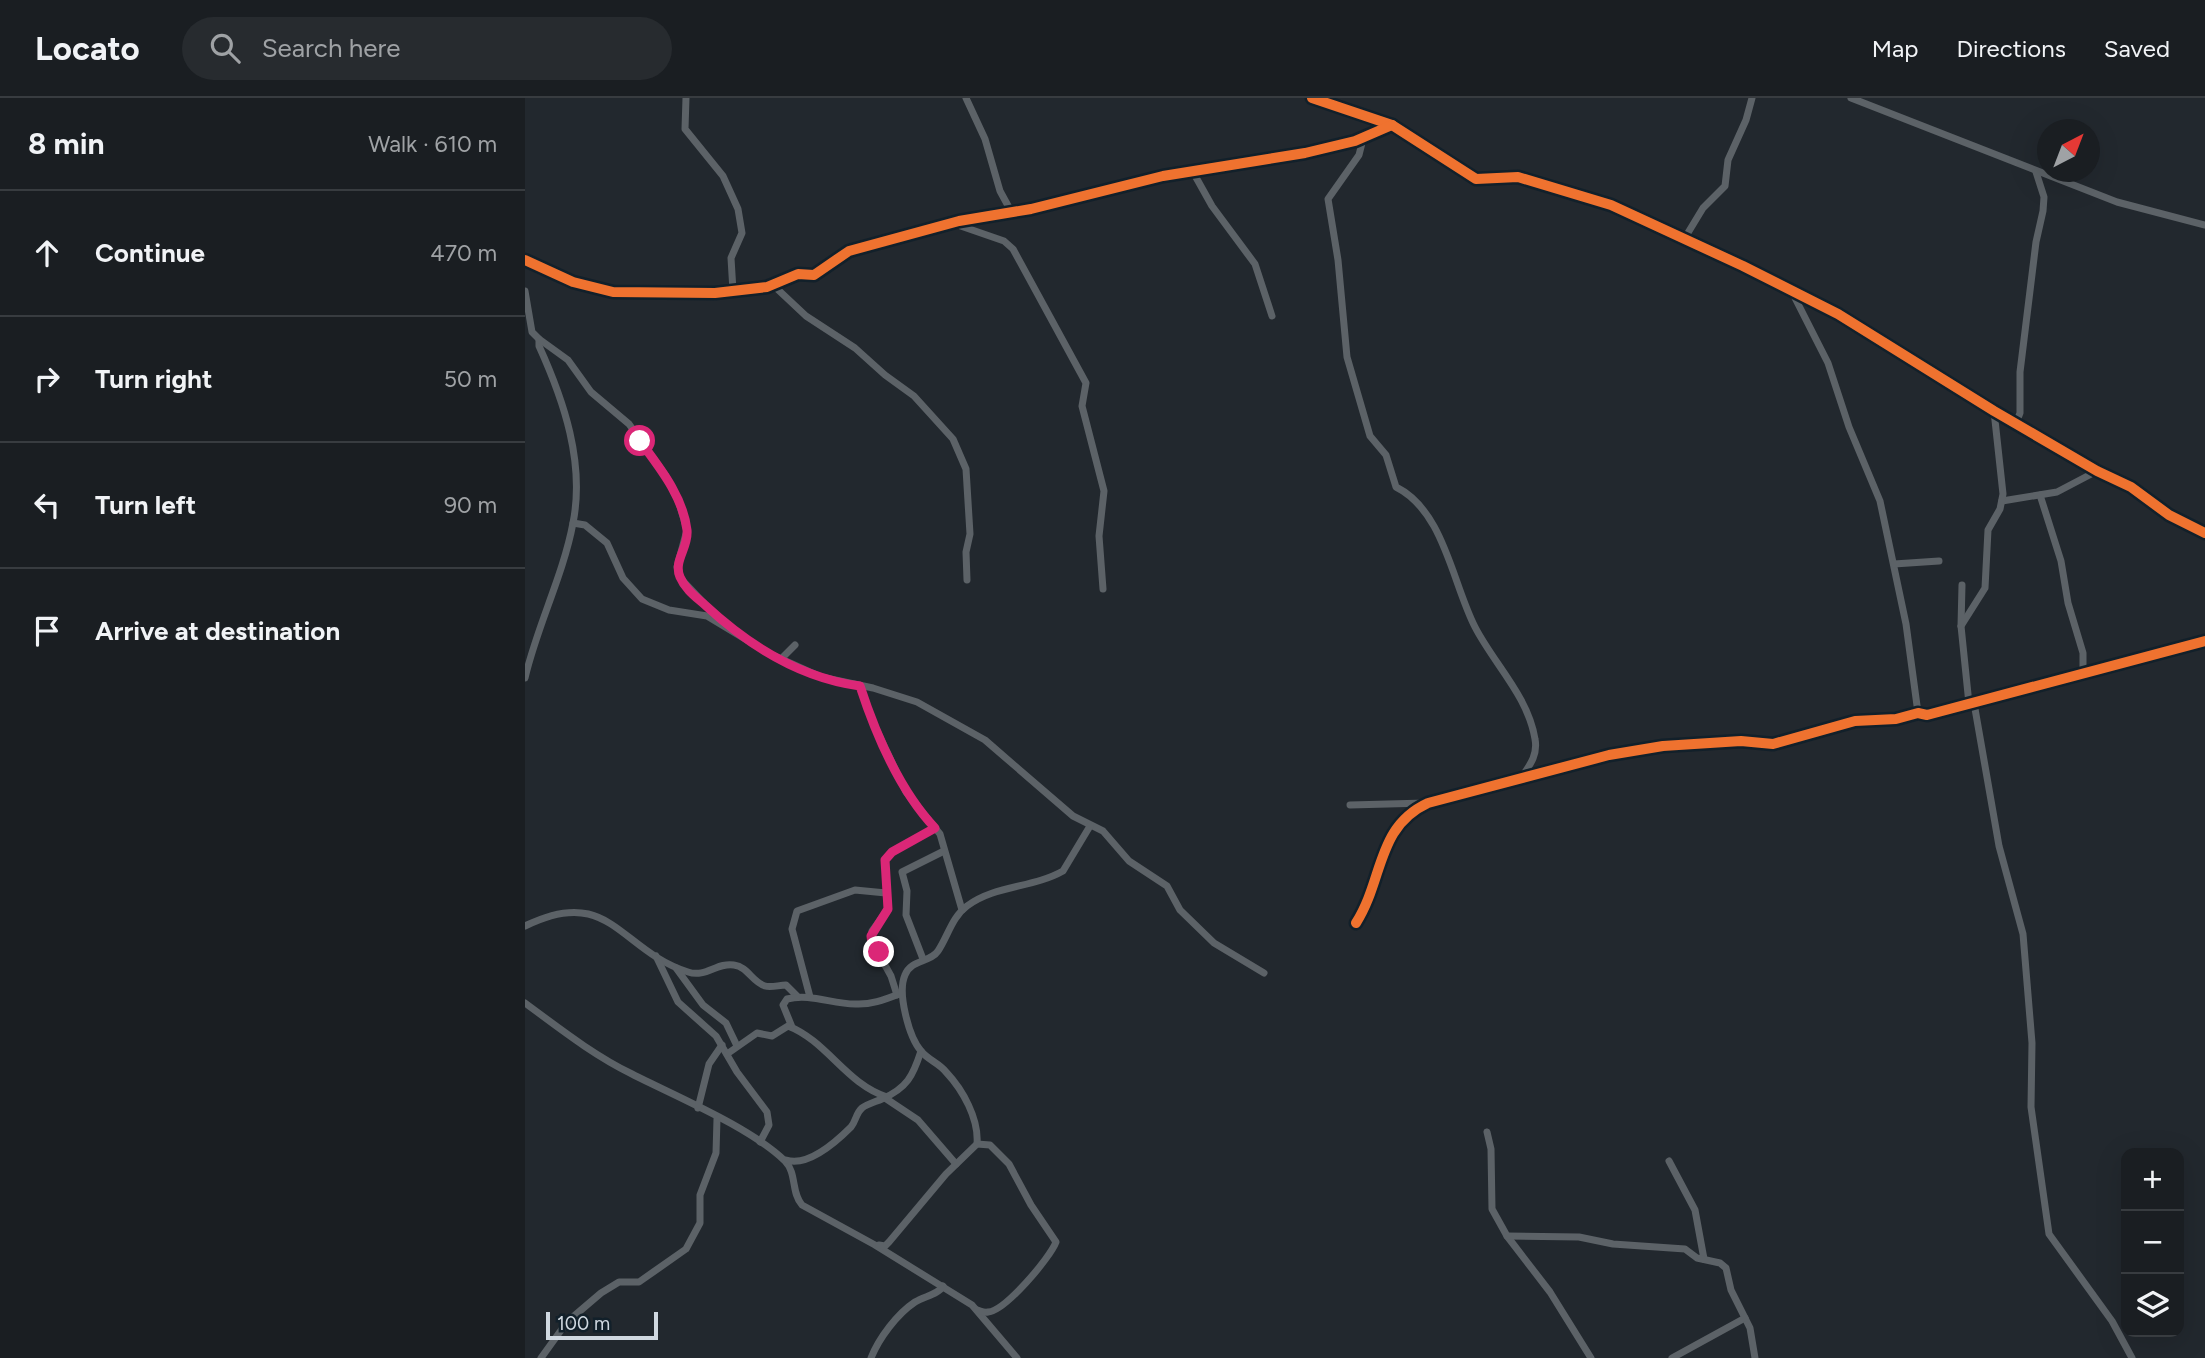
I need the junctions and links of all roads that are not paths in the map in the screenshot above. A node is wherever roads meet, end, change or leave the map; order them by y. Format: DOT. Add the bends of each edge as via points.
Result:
graph roads {
  1 [pos="686,98"];
  2 [pos="966,98"];
  3 [pos="1752,98"];
  4 [pos="1851,98"];
  5 [pos="1318,99"];
  6 [pos="1392,125"];
  7 [pos="1363,139"];
  8 [pos="1193,172"];
  9 [pos="2036,172"];
  10 [pos="1012,214"];
  11 [pos="951,223"];
  12 [pos="2205,225"];
  13 [pos="1683,241"];
  14 [pos="525,260"];
  15 [pos="773,285"];
  16 [pos="525,290"];
  17 [pos="733,291"];
  18 [pos="1791,292"];
  19 [pos="1272,316"];
  20 [pos="539,339"];
  21 [pos="1994,411"];
  22 [pos="2016,423"];
  23 [pos="2097,471"];
  24 [pos="2040,495"];
  25 [pos="2002,501"];
  26 [pos="573,523"];
  27 [pos="2205,533"];
  28 [pos="1938,561"];
  29 [pos="1894,564"];
  30 [pos="967,580"];
  31 [pos="1962,585"];
  32 [pos="1103,589"];
  33 [pos="724,624"];
  34 [pos="1961,626"];
  35 [pos="2205,640"];
  36 [pos="795,645"];
  37 [pos="781,659"];
  38 [pos="2079,676"];
  39 [pos="525,678"];
  40 [pos="860,686"];
  41 [pos="1971,703"];
  42 [pos="1917,713"];
  43 [pos="1521,778"];
  44 [pos="1428,803"];
  45 [pos="1350,805"];
  46 [pos="1090,826"];
  47 [pos="935,828"];
  48 [pos="944,851"];
  49 [pos="887,893"];
  50 [pos="962,910"];
  51 [pos="1356,923"];
  52 [pos="525,926"];
  53 [pos="655,956"];
  54 [pos="923,959"];
  55 [pos="674,965"];
  56 [pos="1264,973"];
  57 [pos="899,994"];
  58 [pos="797,996"];
  59 [pos="810,997"];
  60 [pos="525,1003"];
  61 [pos="792,1027"];
  62 [pos="722,1045"];
  63 [pos="737,1046"];
  64 [pos="921,1051"];
  65 [pos="727,1054"];
  66 [pos="886,1097"];
  67 [pos="698,1108"];
  68 [pos="717,1119"];
  69 [pos="1487,1132"];
  70 [pos="760,1142"];
  71 [pos="977,1144"];
  72 [pos="782,1159"];
  73 [pos="1669,1161"];
  74 [pos="956,1164"];
  75 [pos="1507,1236"];
  76 [pos="875,1245"];
  77 [pos="1704,1259"];
  78 [pos="943,1286"];
  79 [pos="977,1310"];
  80 [pos="1745,1318"];
  81 [pos="541,1358"];
  82 [pos="871,1358"];
  83 [pos="1017,1358"];
  84 [pos="1591,1358"];
  85 [pos="1672,1358"];
  86 [pos="1755,1358"];
  87 [pos="2132,1358"];
  1 -- 17 [label="street" via="685,129 723,176 738,209 742,233 731,258"];
  2 -- 10 [label="street"];
  3 -- 13 [label="street" via="1728,160 1725,186 1703,208"];
  4 -- 9 [label="street"];
  5 -- 6 [label="street"];
  6 -- 7 [label="street"];
  6 -- 13 [label="street" via="1476,179 1518,177 1625,209"];
  7 -- 8 [label="street" via="1263,162"];
  7 -- 43 [label="street" via="1359,155 1328,199 1347,357 1370,436 1386,455 1397,486 1409,492 1433,527 1473,624 1529,716 1536,749"];
  8 -- 10 [label="street"];
  8 -- 19 [label="street" via="1255,264"];
  9 -- 12 [label="street" via="2117,202"];
  9 -- 22 [label="street" via="2043,211"];
  10 -- 11 [label="street"];
  11 -- 15 [label="street" via="849,251 814,275 798,274"];
  11 -- 32 [label="street" via="1003,241 1013,249 1086,383 1082,406 1104,491 1099,536"];
  13 -- 18 [label="street"];
  14 -- 17 [label="street" via="573,282 613,292"];
  15 -- 17 [label="street"];
  15 -- 30 [label="street" via="806,316 914,396 953,439 966,469"];
  16 -- 20 [label="street" via="532,332"];
  18 -- 21 [label="street" via="1838,314"];
  18 -- 29 [label="street" via="1828,363 1849,427 1877,489"];
  20 -- 26 [label="street" via="575,460"];
  20 -- 33 [label="street" via="568,360 591,392 629,424 666,476 687,530 677,567 681,579"];
  21 -- 22 [label="street"];
  21 -- 25 [label="street"];
  22 -- 23 [label="street"];
  23 -- 24 [label="street" via="2069,488"];
  23 -- 27 [label="street" via="2131,486 2164,512"];
  24 -- 25 [label="street"];
  24 -- 38 [label="street" via="2083,653"];
  25 -- 34 [label="street" via="1988,530 1985,588"];
  26 -- 33 [label="street" via="585,525 607,543 623,578 642,599"];
  26 -- 39 [label="street"];
  28 -- 29 [label="street"];
  29 -- 42 [label="street"];
  31 -- 34 [label="street"];
  33 -- 37 [label="street"];
  34 -- 41 [label="street"];
  35 -- 38 [label="street"];
  36 -- 37 [label="street"];
  37 -- 40 [label="street" via="835,682"];
  38 -- 41 [label="street"];
  40 -- 46 [label="street" via="917,702 961,724"];
  40 -- 47 [label="street" via="906,792"];
  41 -- 42 [label="street" via="1927,715"];
  41 -- 87 [label="street" via="1995,806 1999,846 2023,934 2032,1042 2031,1107 2049,1234 2112,1321"];
  42 -- 43 [label="street" via="1848,722 1773,744 1741,741 1663,746"];
  43 -- 44 [label="street"];
  44 -- 45 [label="street"];
  44 -- 51 [label="street" via="1407,815 1390,834 1368,904"];
  46 -- 50 [label="street" via="1063,871 988,895"];
  46 -- 56 [label="street" via="1103,831 1129,861 1167,886 1180,909 1214,943"];
  47 -- 48 [label="street"];
  47 -- 49 [label="street" via="888,856 884,865"];
  48 -- 50 [label="street"];
  48 -- 54 [label="street" via="902,872 907,922"];
  49 -- 57 [label="street" via="887,912 872,931 871,940"];
  49 -- 59 [label="street" via="855,890 797,911 792,929"];
  50 -- 54 [label="street" via="938,952"];
  52 -- 53 [label="street" via="560,914 599,915"];
  53 -- 55 [label="street"];
  53 -- 62 [label="street" via="678,1002"];
  54 -- 57 [label="street" via="905,974"];
  55 -- 58 [label="street" via="700,974 735,965 763,985 786,985"];
  55 -- 63 [label="street" via="703,1005 726,1023"];
  57 -- 59 [label="street" via="853,1005"];
  57 -- 64 [label="street"];
  58 -- 59 [label="street"];
  58 -- 61 [label="street" via="783,1003"];
  60 -- 67 [label="street" via="610,1063"];
  61 -- 63 [label="street" via="785,1026 772,1036 757,1033"];
  61 -- 66 [label="street" via="842,1070"];
  62 -- 65 [label="street"];
  62 -- 67 [label="street" via="709,1064"];
  63 -- 65 [label="street"];
  64 -- 66 [label="street" via="915,1074"];
  64 -- 71 [label="street" via="947,1072 960,1092 975,1124"];
  65 -- 70 [label="street" via="767,1112 769,1125"];
  66 -- 72 [label="street" via="860,1110 851,1127 811,1157"];
  66 -- 74 [label="street" via="918,1120"];
  67 -- 68 [label="street"];
  68 -- 70 [label="street"];
  68 -- 81 [label="street" via="716,1153 700,1195 700,1223 686,1249 639,1282 619,1282 601,1293 553,1338"];
  69 -- 75 [label="street" via="1492,1155 1491,1205"];
  70 -- 72 [label="street"];
  71 -- 74 [label="street"];
  71 -- 79 [label="street" via="991,1145 1009,1164 1056,1242 1045,1261 1003,1305 988,1312"];
  72 -- 76 [label="street" via="790,1168 802,1205"];
  73 -- 77 [label="street" via="1695,1210"];
  74 -- 76 [label="street" via="885,1246"];
  75 -- 77 [label="street" via="1579,1237 1685,1249"];
  75 -- 84 [label="street" via="1550,1292"];
  76 -- 78 [label="street"];
  77 -- 80 [label="street" via="1725,1266"];
  78 -- 79 [label="street"];
  78 -- 82 [label="street" via="909,1306"];
  79 -- 83 [label="street"];
  80 -- 85 [label="street"];
  80 -- 86 [label="street"];
}
